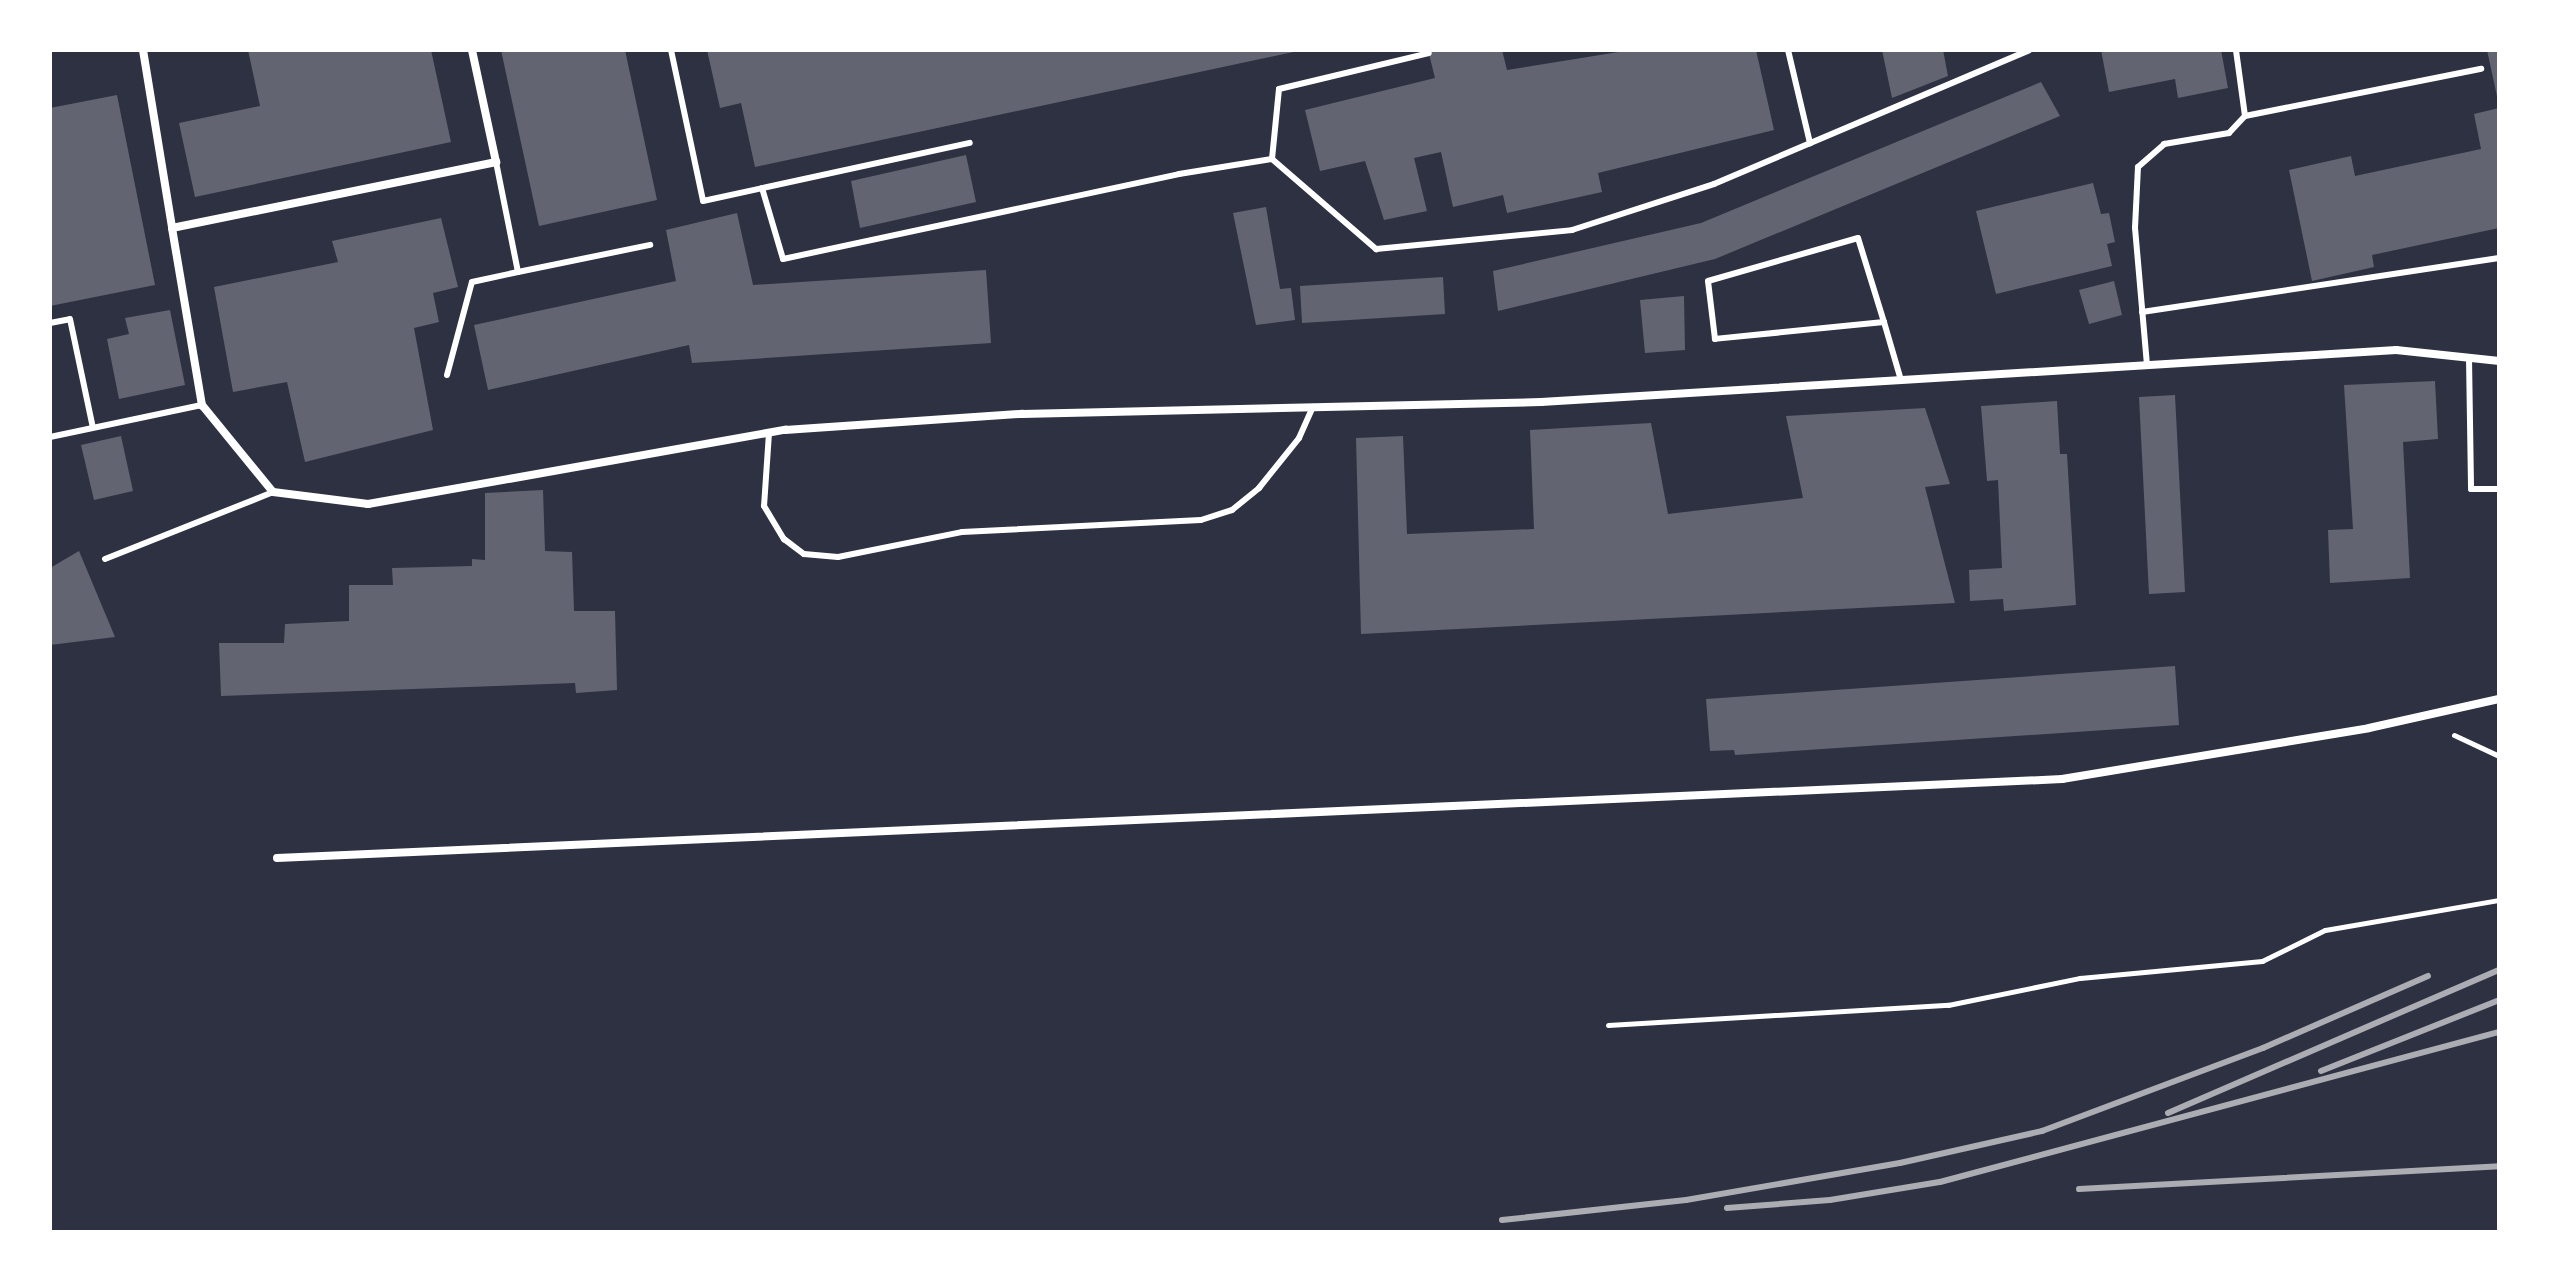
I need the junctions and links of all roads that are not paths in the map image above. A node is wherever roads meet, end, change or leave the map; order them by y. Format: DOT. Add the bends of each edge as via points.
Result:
graph roads {
  1 [pos="143,50"];
  2 [pos="472,50"];
  3 [pos="671,50"];
  4 [pos="1788,50"];
  5 [pos="2029,50"];
  6 [pos="2236,50"];
  7 [pos="1429,53"];
  8 [pos="2481,69"];
  9 [pos="2245,116"];
  10 [pos="970,143"];
  11 [pos="1810,143"];
  12 [pos="1272,159"];
  13 [pos="496,162"];
  14 [pos="762,188"];
  15 [pos="172,228"];
  16 [pos="650,245"];
  17 [pos="2499,258"];
  18 [pos="518,272"];
  19 [pos="2142,312"];
  20 [pos="1884,322"];
  21 [pos="50,323"];
  22 [pos="2469,358"];
  23 [pos="2499,361"];
  24 [pos="2147,365"];
  25 [pos="447,375"];
  26 [pos="1901,380"];
  27 [pos="202,405"];
  28 [pos="1313,407"];
  29 [pos="93,428"];
  30 [pos="769,433"];
  31 [pos="50,437"];
  32 [pos="2499,489"];
  33 [pos="273,492"];
  34 [pos="105,559"];
  35 [pos="2499,699"];
  36 [pos="277,858"];
  1 -- 15 [label="street"];
  2 -- 13 [label="street"];
  3 -- 14 [label="lane" via="703,201"];
  4 -- 11 [label="lane"];
  5 -- 11 [label="lane"];
  6 -- 9 [label="lane"];
  7 -- 12 [label="lane" via="1279,89"];
  8 -- 9 [label="lane"];
  9 -- 19 [label="lane" via="2229,133 2164,144 2138,167 2135,228"];
  10 -- 14 [label="lane"];
  11 -- 12 [label="lane" via="1714,184 1572,230 1376,249"];
  12 -- 14 [label="lane" via="783,259"];
  13 -- 15 [label="street"];
  13 -- 18 [label="lane"];
  15 -- 27 [label="street"];
  16 -- 18 [label="lane"];
  17 -- 19 [label="lane"];
  18 -- 25 [label="lane" via="472,282"];
  19 -- 24 [label="lane"];
  20 -- 20 [label="lane" via="1858,238 1708,281 1715,339"];
  20 -- 26 [label="lane"];
  21 -- 29 [label="lane" via="70,319"];
  22 -- 23 [label="street"];
  22 -- 24 [label="street" via="2396,350"];
  22 -- 32 [label="lane" via="2471,489"];
  24 -- 26 [label="street"];
  26 -- 28 [label="street" via="1541,402"];
  27 -- 29 [label="lane"];
  27 -- 33 [label="street"];
  28 -- 30 [label="street" via="1022,414"];
  28 -- 30 [label="lane" via="1299,438 1259,488 1232,510 1201,520 962,532 838,557 804,554 784,539 764,506"];
  29 -- 31 [label="lane"];
  30 -- 33 [label="street" via="368,504"];
  33 -- 34 [label="lane"];
  35 -- 36 [label="street" via="2062,779"];
}
